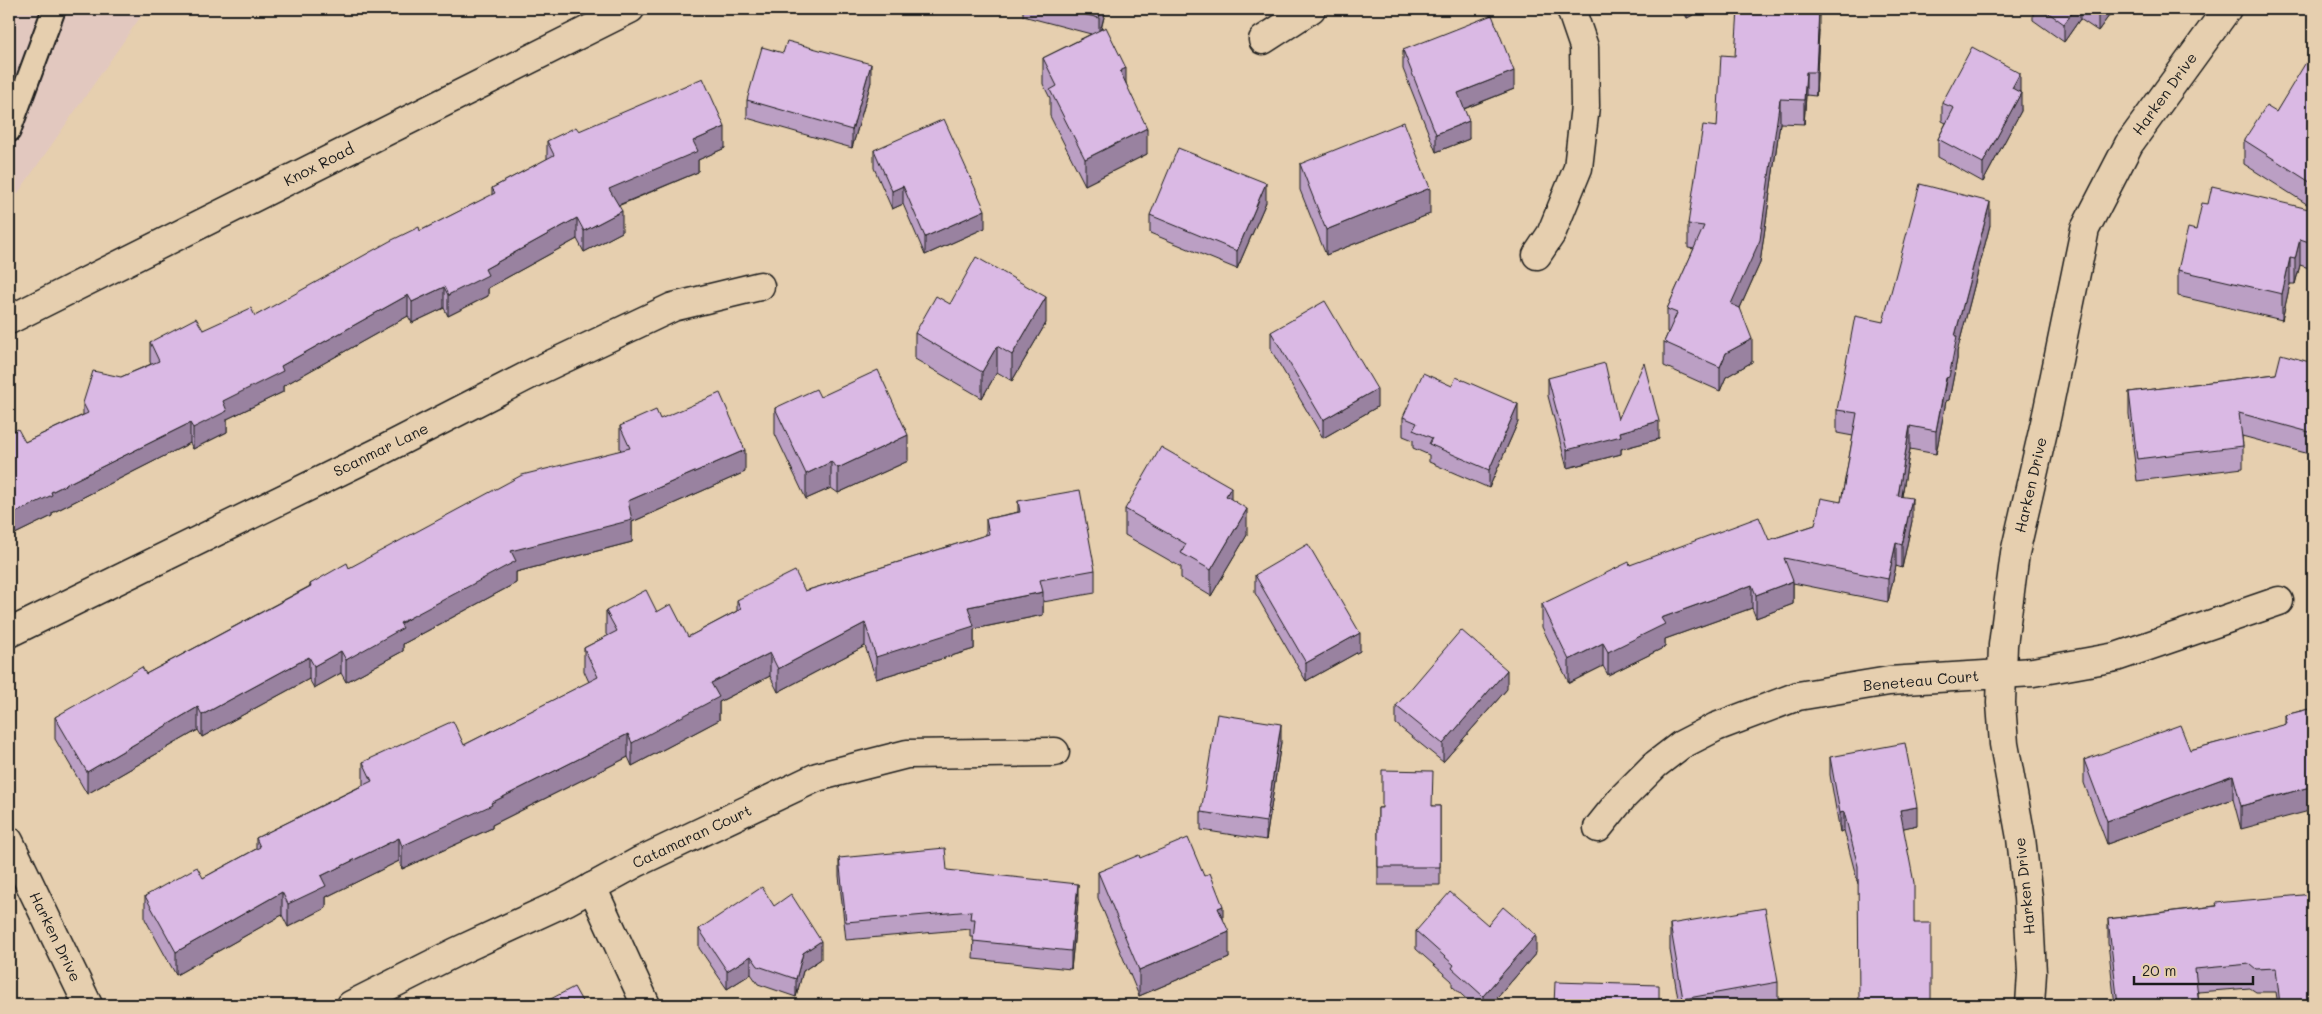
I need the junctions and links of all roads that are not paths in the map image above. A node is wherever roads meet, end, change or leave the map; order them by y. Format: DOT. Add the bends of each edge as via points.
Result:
graph roads {
  1 [pos="54,9"];
  2 [pos="630,9"];
  3 [pos="1310,9"];
  4 [pos="1571,9"];
  5 [pos="2227,9"];
  6 [pos="1262,40"];
  7 [pos="9,132"];
  8 [pos="1538,254"];
  9 [pos="760,286"];
  10 [pos="9,320"];
  11 [pos="2279,601"];
  12 [pos="9,633"];
  13 [pos="2002,675"];
  14 [pos="1055,752"];
  15 [pos="1598,828"];
  16 [pos="9,842"];
  17 [pos="592,887"];
  18 [pos="88,1005"];
  19 [pos="351,1005"];
  20 [pos="646,1005"];
  21 [pos="2030,1005"];
  1 -- 7 [label="lane"];
  2 -- 10 [label="street, Knox Road"];
  3 -- 6 [label="street"];
  4 -- 8 [label="street" via="1584,47 1585,106 1578,168 1551,234"];
  5 -- 13 [label="street, Harken Drive" via="2129,144 2085,229 2015,553"];
  9 -- 12 [label="street, Scanmar Lane" via="673,307"];
  11 -- 13 [label="street, Beneteau Court" via="2116,657"];
  13 -- 15 [label="street, Beneteau Court" via="1889,681 1807,694 1734,720 1681,745 1655,765"];
  13 -- 21 [label="street, Harken Drive" via="2004,744 2028,898 2032,973"];
  14 -- 17 [label="street, Catamaran Court" via="941,752 907,754 866,763 818,777"];
  16 -- 18 [label="street, Harken Drive"];
  17 -- 19 [label="street, Catamaran Court"];
  17 -- 20 [label="street"];
}
